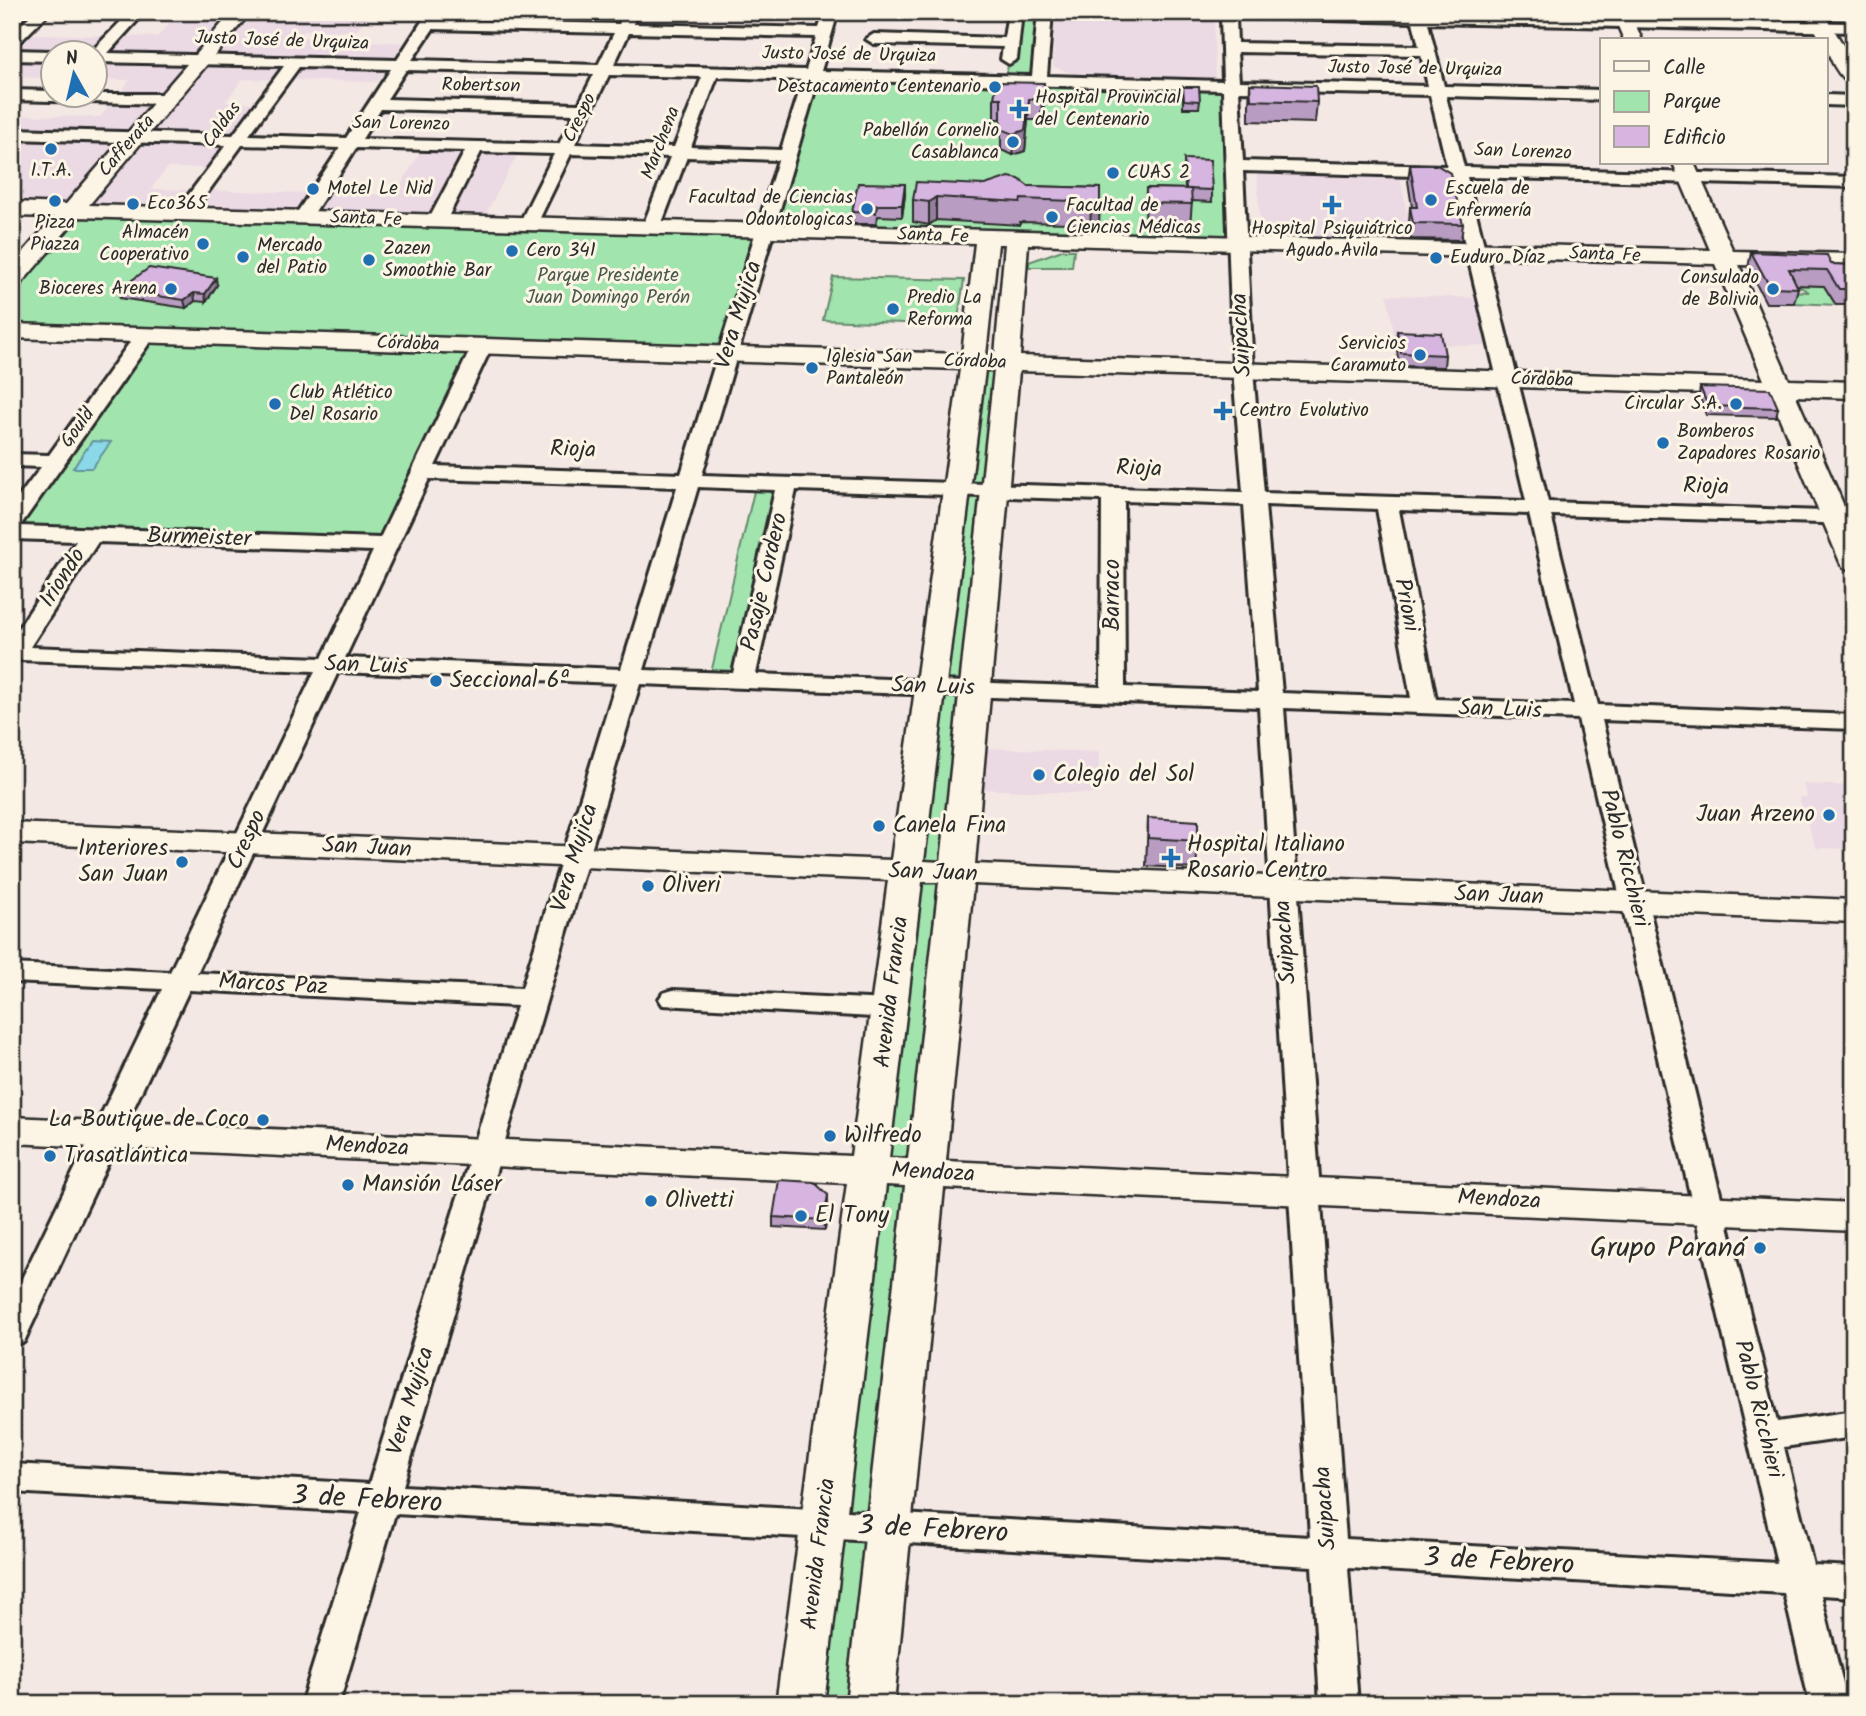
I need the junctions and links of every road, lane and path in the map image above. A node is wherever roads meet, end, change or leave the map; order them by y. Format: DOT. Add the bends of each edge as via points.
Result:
graph roads {
  1 [pos="43,12"];
  2 [pos="138,12"];
  3 [pos="242,12"];
  4 [pos="632,12"];
  5 [pos="831,12"];
  6 [pos="1014,12"];
  7 [pos="1045,12"];
  8 [pos="1164,12"];
  9 [pos="1228,13"];
  10 [pos="1419,15"];
  11 [pos="433,18"];
  12 [pos="1818,20"];
  13 [pos="1627,25"];
  14 [pos="624,28"];
  15 [pos="1854,28"];
  16 [pos="825,33"];
  17 [pos="874,39"];
  18 [pos="12,42"];
  19 [pos="108,43"];
  20 [pos="1011,43"];
  21 [pos="1229,47"];
  22 [pos="1428,51"];
  23 [pos="12,55"];
  24 [pos="38,56"];
  25 [pos="108,57"];
  26 [pos="201,60"];
  27 [pos="295,62"];
  28 [pos="402,65"];
  29 [pos="604,70"];
  30 [pos="711,73"];
  31 [pos="812,75"];
  32 [pos="1854,79"];
  33 [pos="1007,80"];
  34 [pos="1039,81"];
  35 [pos="1230,85"];
  36 [pos="1437,90"];
  37 [pos="1600,94"];
  38 [pos="12,95"];
  39 [pos="167,99"];
  40 [pos="1828,100"];
  41 [pos="1854,101"];
  42 [pos="377,104"];
  43 [pos="584,109"];
  44 [pos="19,135"];
  45 [pos="134,138"];
  46 [pos="237,141"];
  47 [pos="351,144"];
  48 [pos="475,147"];
  49 [pos="565,149"];
  50 [pos="12,150"];
  51 [pos="680,152"];
  52 [pos="788,155"];
  53 [pos="1233,166"];
  54 [pos="1687,170"];
  55 [pos="1457,172"];
  56 [pos="1854,182"];
  57 [pos="12,209"];
  58 [pos="72,211"];
  59 [pos="183,214"];
  60 [pos="303,217"];
  61 [pos="437,221"];
  62 [pos="528,224"];
  63 [pos="651,228"];
  64 [pos="765,231"];
  65 [pos="987,238"];
  66 [pos="1017,238"];
  67 [pos="1238,245"];
  68 [pos="1476,251"];
  69 [pos="1724,258"];
  70 [pos="1854,261"];
  71 [pos="12,280"];
  72 [pos="12,331"];
  73 [pos="145,335"];
  74 [pos="482,346"];
  75 [pos="727,354"];
  76 [pos="972,362"];
  77 [pos="1005,363"];
  78 [pos="1243,370"];
  79 [pos="1507,379"];
  80 [pos="1779,387"];
  81 [pos="1854,390"];
  82 [pos="12,460"];
  83 [pos="54,461"];
  84 [pos="423,472"];
  85 [pos="688,481"];
  86 [pos="787,484"];
  87 [pos="959,490"];
  88 [pos="997,491"];
  89 [pos="1113,495"];
  90 [pos="1254,499"];
  91 [pos="1387,503"];
  92 [pos="1539,508"];
  93 [pos="1844,518"];
  94 [pos="12,522"];
  95 [pos="12,532"];
  96 [pos="91,535"];
  97 [pos="386,544"];
  98 [pos="1854,562"];
  99 [pos="13,654"];
  100 [pos="331,665"];
  101 [pos="630,677"];
  102 [pos="743,680"];
  103 [pos="930,687"];
  104 [pos="975,689"];
  105 [pos="1113,695"];
  106 [pos="1271,702"];
  107 [pos="1425,707"];
  108 [pos="1588,713"];
  109 [pos="1854,722"];
  110 [pos="12,833"];
  111 [pos="246,843"];
  112 [pos="575,858"];
  113 [pos="907,872"];
  114 [pos="956,873"];
  115 [pos="1282,887"];
  116 [pos="1635,902"];
  117 [pos="1854,911"];
  118 [pos="12,973"];
  119 [pos="180,981"];
  120 [pos="533,998"];
  121 [pos="673,999"];
  122 [pos="890,1009"];
  123 [pos="12,1130"];
  124 [pos="107,1135"];
  125 [pos="486,1152"];
  126 [pos="869,1170"];
  127 [pos="925,1172"];
  128 [pos="1304,1191"];
  129 [pos="1709,1210"];
  130 [pos="1854,1217"];
  131 [pos="12,1333"];
  132 [pos="1854,1424"];
  133 [pos="1764,1437"];
  134 [pos="12,1478"];
  135 [pos="381,1501"];
  136 [pos="823,1524"];
  137 [pos="888,1528"];
  138 [pos="1329,1552"];
  139 [pos="1799,1578"];
  140 [pos="1854,1582"];
  141 [pos="320,1704"];
  142 [pos="800,1704"];
  143 [pos="870,1704"];
  144 [pos="1339,1704"];
  145 [pos="1829,1704"];
  1 -- 18 [label="street"];
  2 -- 19 [label="street"];
  3 -- 26 [label="main road, Cafferata"];
  4 -- 14 [label="street, Crespo"];
  5 -- 16 [label="street, Vera Mujíca"];
  6 -- 20 [label="street"];
  7 -- 34 [label="street"];
  8 -- 9 [label="street"];
  9 -- 10 [label="street"];
  9 -- 21 [label="street, Suipacha"];
  10 -- 13 [label="street"];
  10 -- 22 [label="street, Pablo Ricchieri"];
  11 -- 14 [label="street"];
  11 -- 28 [label="street"];
  12 -- 13 [label="street"];
  12 -- 15 [label="street"];
  12 -- 32 [label="main road"];
  14 -- 16 [label="street"];
  14 -- 29 [label="street, Crespo"];
  16 -- 31 [label="street, Vera Mujíca"];
  17 -- 20 [label="street"];
  20 -- 33 [label="street"];
  21 -- 22 [label="street"];
  21 -- 35 [label="street, Suipacha"];
  22 -- 36 [label="street, Pablo Ricchieri"];
  23 -- 24 [label="street"];
  25 -- 26 [label="street, Justo José de Urquiza"];
  26 -- 27 [label="street, Justo José de Urquiza"];
  26 -- 39 [label="main road, Cafferata"];
  27 -- 28 [label="street, Justo José de Urquiza"];
  27 -- 46 [label="street, Caldas"];
  28 -- 29 [label="street, Justo José de Urquiza"];
  28 -- 42 [label="street"];
  29 -- 30 [label="street, Justo José de Urquiza"];
  29 -- 43 [label="street, Crespo"];
  30 -- 31 [label="street, Justo José de Urquiza"];
  30 -- 51 [label="street, Marchena"];
  31 -- 33 [label="street, Justo José de Urquiza"];
  31 -- 52 [label="street, Vera Mujíca"];
  33 -- 34 [label="street, Justo José de Urquiza"];
  34 -- 35 [label="street, Justo José de Urquiza"];
  35 -- 36 [label="street, Justo José de Urquiza"];
  35 -- 53 [label="street, Suipacha"];
  36 -- 37 [label="street, Justo José de Urquiza"];
  36 -- 55 [label="street, Pablo Ricchieri"];
  38 -- 39 [label="street"];
  39 -- 45 [label="main road, Cafferata"];
  40 -- 41 [label="street"];
  42 -- 43 [label="street, Robertson"];
  42 -- 47 [label="street"];
  43 -- 49 [label="street, Crespo"];
  44 -- 45 [label="street, San Lorenzo"];
  44 -- 50 [label="street"];
  45 -- 46 [label="street, San Lorenzo"];
  45 -- 58 [label="main road, Cafferata"];
  46 -- 47 [label="street, San Lorenzo"];
  46 -- 59 [label="street, Caldas"];
  47 -- 48 [label="street, San Lorenzo"];
  47 -- 60 [label="street"];
  48 -- 49 [label="street, San Lorenzo"];
  48 -- 61 [label="street"];
  49 -- 51 [label="street, San Lorenzo"];
  49 -- 62 [label="street, Crespo"];
  51 -- 52 [label="street, San Lorenzo"];
  51 -- 63 [label="street, Marchena"];
  52 -- 64 [label="street, Vera Mujíca"];
  53 -- 55 [label="street, San Lorenzo"];
  53 -- 67 [label="street, Suipacha"];
  54 -- 55 [label="street, San Lorenzo"];
  54 -- 56 [label="street, San Lorenzo"];
  54 -- 69 [label="main road"];
  55 -- 68 [label="street, Pablo Ricchieri"];
  57 -- 58 [label="main road, Santa Fe"];
  58 -- 59 [label="main road, Santa Fe"];
  58 -- 71 [label="main road, Cafferata"];
  59 -- 60 [label="main road, Santa Fe"];
  60 -- 61 [label="main road, Santa Fe"];
  61 -- 62 [label="main road, Santa Fe"];
  62 -- 63 [label="main road, Santa Fe"];
  63 -- 64 [label="main road, Santa Fe"];
  64 -- 65 [label="main road, Santa Fe"];
  64 -- 75 [label="street, Vera Mujíca"];
  65 -- 66 [label="main road, Santa Fe"];
  65 -- 76 [label="main road, Avenida Francia"];
  66 -- 67 [label="main road, Santa Fe"];
  66 -- 77 [label="main road"];
  67 -- 68 [label="main road, Santa Fe"];
  67 -- 78 [label="street, Suipacha"];
  68 -- 69 [label="main road, Santa Fe"];
  68 -- 79 [label="street, Pablo Ricchieri"];
  69 -- 70 [label="main road, Santa Fe"];
  69 -- 80 [label="main road"];
  72 -- 73 [label="main road, Córdoba"];
  73 -- 74 [label="main road, Córdoba"];
  73 -- 83 [label="street, Gould"];
  74 -- 75 [label="main road, Córdoba"];
  74 -- 84 [label="street, Crespo"];
  75 -- 76 [label="main road, Córdoba"];
  75 -- 85 [label="street, Vera Mujíca"];
  76 -- 77 [label="main road, Córdoba"];
  76 -- 87 [label="main road, Avenida Francia"];
  77 -- 78 [label="main road, Córdoba"];
  77 -- 88 [label="main road"];
  78 -- 79 [label="main road, Córdoba"];
  78 -- 90 [label="street, Suipacha"];
  79 -- 80 [label="main road, Córdoba"];
  79 -- 92 [label="street, Pablo Ricchieri"];
  80 -- 81 [label="main road, Córdoba"];
  80 -- 93 [label="main road"];
  82 -- 83 [label="street"];
  83 -- 94 [label="street, Gould"];
  84 -- 85 [label="street, Rioja"];
  84 -- 97 [label="street, Crespo"];
  85 -- 86 [label="street, Rioja"];
  85 -- 101 [label="street, Vera Mujíca"];
  86 -- 87 [label="street, Rioja"];
  86 -- 102 [label="street, Pasaje Cordero"];
  87 -- 88 [label="street, Rioja"];
  87 -- 103 [label="main road, Avenida Francia"];
  88 -- 89 [label="street, Rioja"];
  88 -- 104 [label="main road"];
  89 -- 90 [label="street, Rioja"];
  89 -- 105 [label="street, Barraco"];
  90 -- 91 [label="street, Rioja"];
  90 -- 106 [label="street, Suipacha"];
  91 -- 92 [label="street, Rioja"];
  91 -- 107 [label="street, Prioni"];
  92 -- 93 [label="street, Rioja"];
  92 -- 108 [label="street, Pablo Ricchieri"];
  93 -- 98 [label="main road"];
  95 -- 96 [label="street, Burmeister"];
  96 -- 97 [label="street, Burmeister"];
  96 -- 99 [label="street, Iriondo"];
  97 -- 100 [label="street, Crespo"];
  99 -- 100 [label="street, San Luis"];
  100 -- 101 [label="street, San Luis"];
  100 -- 111 [label="street, Crespo"];
  101 -- 102 [label="street, San Luis"];
  101 -- 112 [label="street, Vera Mujíca"];
  102 -- 103 [label="street, San Luis"];
  103 -- 104 [label="street, San Luis"];
  103 -- 113 [label="main road, Avenida Francia"];
  104 -- 105 [label="street, San Luis"];
  104 -- 114 [label="main road"];
  105 -- 106 [label="street, San Luis"];
  106 -- 107 [label="street, San Luis"];
  106 -- 115 [label="street, Suipacha"];
  107 -- 108 [label="street, San Luis"];
  108 -- 109 [label="street, San Luis"];
  108 -- 116 [label="street, Pablo Ricchieri"];
  110 -- 111 [label="main road, San Juan"];
  111 -- 112 [label="main road, San Juan"];
  111 -- 119 [label="street, Crespo"];
  112 -- 113 [label="main road, San Juan"];
  112 -- 120 [label="street, Vera Mujíca"];
  113 -- 114 [label="main road, San Juan"];
  113 -- 122 [label="main road, Avenida Francia"];
  114 -- 115 [label="main road, San Juan"];
  114 -- 127 [label="main road"];
  115 -- 116 [label="main road, San Juan"];
  115 -- 128 [label="street, Suipacha"];
  116 -- 117 [label="main road, San Juan"];
  116 -- 129 [label="street, Pablo Ricchieri"];
  118 -- 119 [label="street, Marcos Paz"];
  119 -- 120 [label="street, Marcos Paz"];
  119 -- 124 [label="street, Crespo"];
  120 -- 125 [label="street, Vera Mujíca"];
  121 -- 122 [label="street"];
  122 -- 126 [label="main road, Avenida Francia"];
  123 -- 124 [label="main road, Mendoza"];
  124 -- 125 [label="main road, Mendoza"];
  124 -- 131 [label="street, Crespo"];
  125 -- 126 [label="main road, Mendoza"];
  125 -- 135 [label="street, Vera Mujíca"];
  126 -- 127 [label="main road, Mendoza"];
  126 -- 136 [label="main road, Avenida Francia"];
  127 -- 128 [label="main road, Mendoza"];
  127 -- 137 [label="main road"];
  128 -- 129 [label="main road, Mendoza"];
  128 -- 138 [label="street, Suipacha"];
  129 -- 130 [label="main road, Mendoza"];
  129 -- 133 [label="street, Pablo Ricchieri"];
  132 -- 133 [label="street"];
  133 -- 139 [label="street, Pablo Ricchieri"];
  134 -- 135 [label="street, 3 de Febrero"];
  135 -- 136 [label="street, 3 de Febrero"];
  135 -- 141 [label="street, Vera Mujíca"];
  136 -- 137 [label="street, 3 de Febrero"];
  136 -- 142 [label="main road, Avenida Francia"];
  137 -- 138 [label="street, 3 de Febrero"];
  137 -- 143 [label="main road"];
  138 -- 139 [label="street, 3 de Febrero"];
  138 -- 144 [label="street, Suipacha"];
  139 -- 140 [label="street, 3 de Febrero"];
  139 -- 145 [label="street, Pablo Ricchieri"];
}
